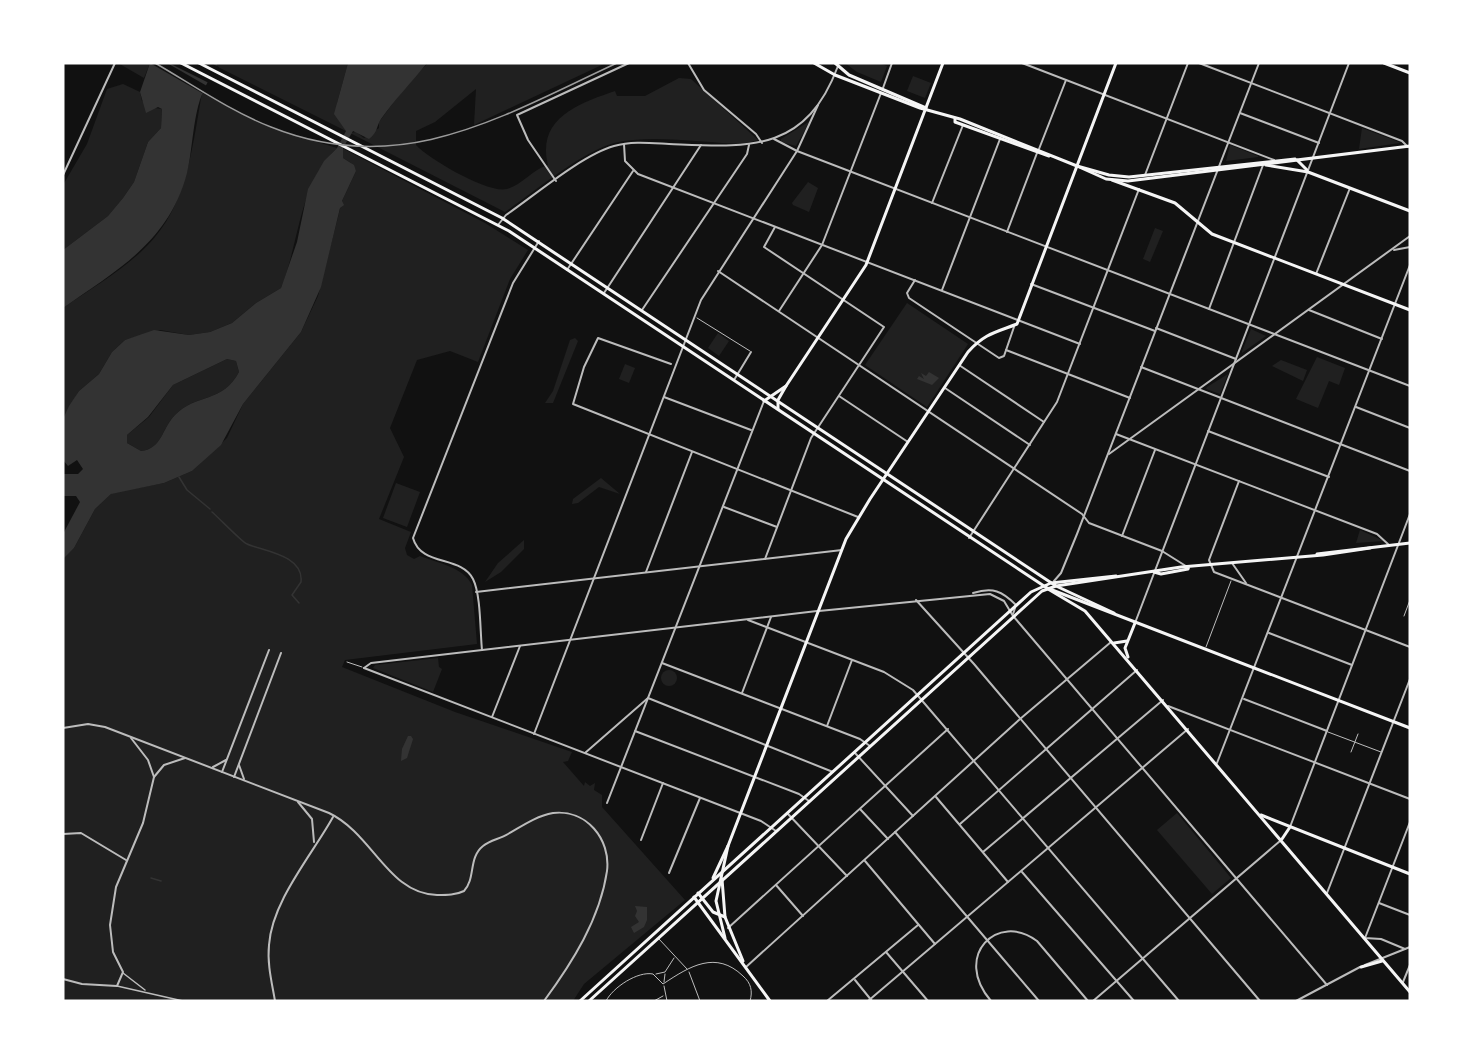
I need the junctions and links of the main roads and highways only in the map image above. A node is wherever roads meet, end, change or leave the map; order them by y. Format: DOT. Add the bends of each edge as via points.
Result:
graph roads {
  1 [pos="181,63"];
  2 [pos="200,63"];
  3 [pos="814,63"];
  4 [pos="943,63"];
  5 [pos="1116,63"];
  6 [pos="1384,63"];
  7 [pos="838,64"];
  8 [pos="1410,73"];
  9 [pos="882,91"];
  10 [pos="926,108"];
  11 [pos="955,119"];
  12 [pos="1409,147"];
  13 [pos="1038,151"];
  14 [pos="1296,160"];
  15 [pos="1265,165"];
  16 [pos="1077,166"];
  17 [pos="1218,169"];
  18 [pos="1308,172"];
  19 [pos="1112,178"];
  20 [pos="1410,211"];
  21 [pos="1410,310"];
  22 [pos="786,386"];
  23 [pos="773,397"];
  24 [pos="778,400"];
  25 [pos="764,401"];
  26 [pos="779,410"];
  27 [pos="887,473"];
  28 [pos="882,480"];
  29 [pos="1410,543"];
  30 [pos="1111,577"];
  31 [pos="1051,583"];
  32 [pos="1042,585"];
  33 [pos="1056,586"];
  34 [pos="1047,588"];
  35 [pos="1116,615"];
  36 [pos="1135,622"];
  37 [pos="987,631"];
  38 [pos="991,636"];
  39 [pos="1128,639"];
  40 [pos="1112,642"];
  41 [pos="1128,659"];
  42 [pos="946,668"];
  43 [pos="951,672"];
  44 [pos="941,673"];
  45 [pos="945,678"];
  46 [pos="1410,728"];
  47 [pos="1261,815"];
  48 [pos="1290,827"];
  49 [pos="1282,839"];
  50 [pos="728,846"];
  51 [pos="722,871"];
  52 [pos="1410,874"];
  53 [pos="712,880"];
  54 [pos="720,883"];
  55 [pos="698,893"];
  56 [pos="694,897"];
  57 [pos="700,900"];
  58 [pos="717,914"];
  59 [pos="725,917"];
  60 [pos="659,928"];
  61 [pos="663,933"];
  62 [pos="725,938"];
  63 [pos="647,939"];
  64 [pos="651,944"];
  65 [pos="1383,959"];
  66 [pos="743,963"];
  67 [pos="1361,967"];
  68 [pos="1410,992"];
  69 [pos="580,1001"];
  70 [pos="589,1001"];
  71 [pos="770,1001"];
  1 -- 25 [label="main road" via="498,225"];
  2 -- 23 [label="main road" via="502,218"];
  3 -- 9 [label="main road" via="835,75"];
  4 -- 10 [label="main road"];
  5 -- 16 [label="main road"];
  6 -- 8 [label="main road"];
  7 -- 9 [label="main road" via="849,75"];
  9 -- 10 [label="main road"];
  10 -- 11 [label="main road"];
  10 -- 22 [label="main road" via="867,262"];
  11 -- 13 [label="main road"];
  11 -- 13 [label="main road"];
  12 -- 14 [label="main road"];
  13 -- 16 [label="main road"];
  14 -- 15 [label="main road"];
  14 -- 17 [label="main road"];
  14 -- 18 [label="main road"];
  15 -- 17 [label="main road"];
  15 -- 18 [label="main road"];
  16 -- 19 [label="main road"];
  16 -- 27 [label="main road" via="1018,320 1014,326 1003,327 976,344"];
  17 -- 19 [label="main road"];
  17 -- 19 [label="main road" via="1128,181"];
  18 -- 20 [label="main road"];
  19 -- 21 [label="main road" via="1175,203 1208,233"];
  22 -- 23 [label="main road"];
  22 -- 24 [label="main road"];
  23 -- 24 [label="main road"];
  23 -- 25 [label="main road"];
  24 -- 26 [label="main road"];
  24 -- 27 [label="main road"];
  25 -- 26 [label="main road"];
  26 -- 28 [label="main road"];
  27 -- 28 [label="main road"];
  27 -- 31 [label="main road"];
  28 -- 32 [label="main road"];
  28 -- 50 [label="main road" via="842,550"];
  29 -- 30 [label="main road"];
  30 -- 31 [label="main road"];
  30 -- 33 [label="main road"];
  31 -- 32 [label="main road"];
  31 -- 33 [label="main road"];
  32 -- 34 [label="main road"];
  32 -- 37 [label="main road"];
  33 -- 34 [label="main road"];
  33 -- 35 [label="main road"];
  34 -- 35 [label="main road"];
  34 -- 38 [label="main road"];
  34 -- 40 [label="main road" via="1083,608"];
  35 -- 36 [label="main road"];
  36 -- 39 [label="main road"];
  36 -- 46 [label="main road"];
  37 -- 38 [label="main road"];
  37 -- 42 [label="main road"];
  38 -- 43 [label="main road"];
  39 -- 40 [label="main road" via="1124,643"];
  39 -- 41 [label="main road"];
  40 -- 41 [label="main road"];
  41 -- 47 [label="main road"];
  42 -- 43 [label="main road"];
  42 -- 44 [label="main road"];
  43 -- 45 [label="main road"];
  44 -- 45 [label="main road"];
  44 -- 51 [label="main road"];
  45 -- 54 [label="main road"];
  47 -- 48 [label="main road"];
  47 -- 49 [label="main road"];
  48 -- 49 [label="main road"];
  48 -- 52 [label="main road"];
  49 -- 65 [label="main road"];
  50 -- 51 [label="main road"];
  50 -- 53 [label="main road"];
  51 -- 53 [label="main road"];
  51 -- 54 [label="main road"];
  53 -- 55 [label="main road"];
  54 -- 57 [label="main road"];
  54 -- 58 [label="main road"];
  54 -- 59 [label="main road"];
  55 -- 56 [label="main road"];
  55 -- 57 [label="main road"];
  56 -- 57 [label="main road"];
  56 -- 60 [label="main road"];
  57 -- 58 [label="main road"];
  57 -- 61 [label="main road"];
  57 -- 62 [label="main road"];
  58 -- 59 [label="main road"];
  58 -- 62 [label="main road"];
  59 -- 66 [label="main road"];
  60 -- 61 [label="main road"];
  60 -- 63 [label="main road"];
  61 -- 64 [label="main road"];
  62 -- 66 [label="main road"];
  63 -- 64 [label="main road"];
  63 -- 69 [label="main road"];
  64 -- 70 [label="main road"];
  65 -- 67 [label="main road"];
  65 -- 68 [label="main road"];
  66 -- 71 [label="main road"];
}
